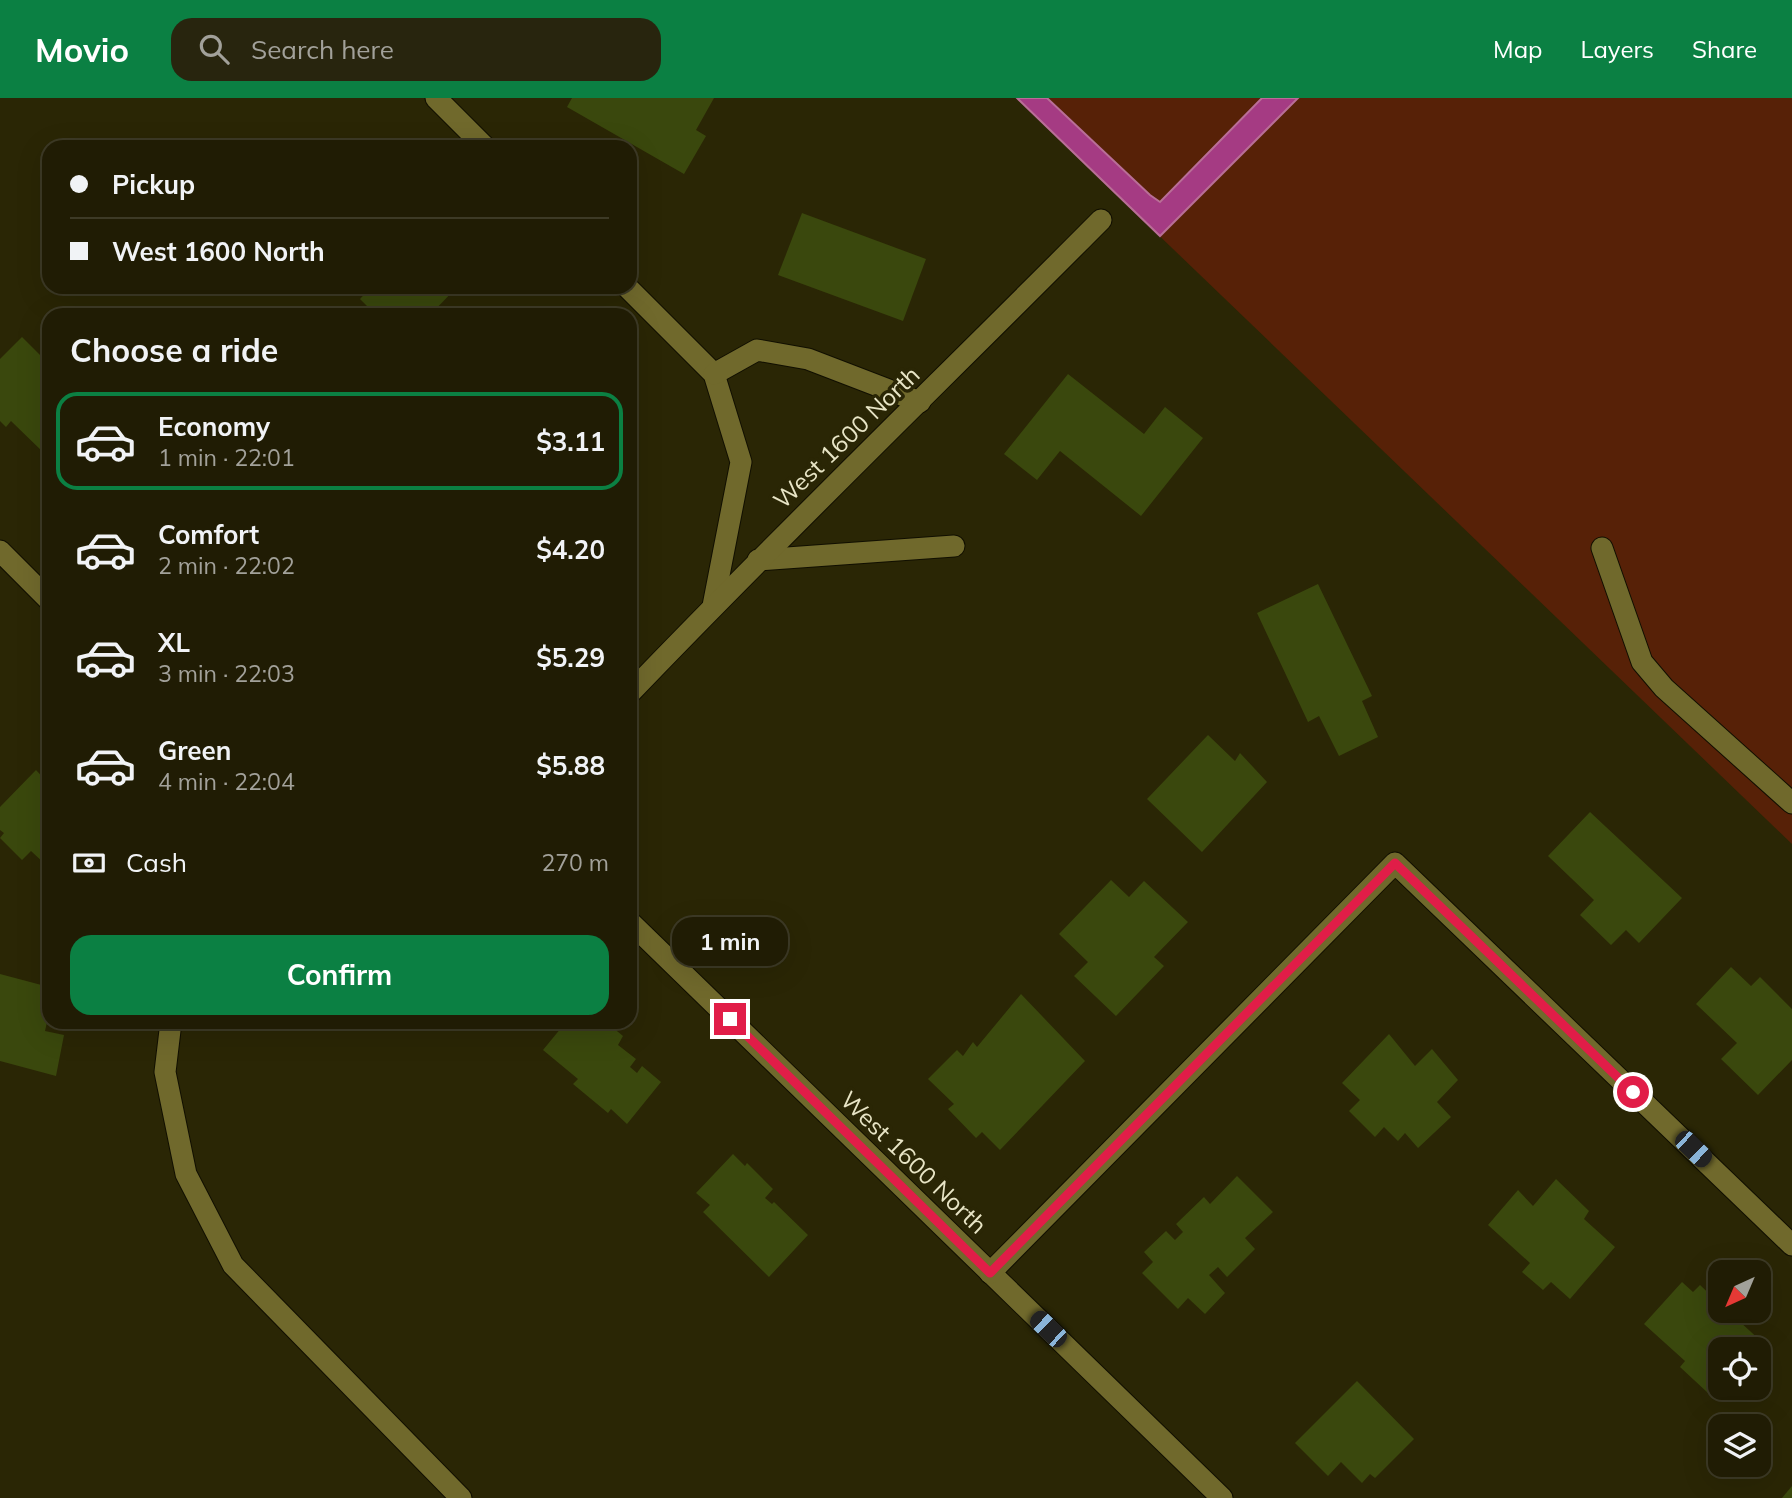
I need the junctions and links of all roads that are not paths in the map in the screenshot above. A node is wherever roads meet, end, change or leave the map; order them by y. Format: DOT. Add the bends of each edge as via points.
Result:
graph roads {
  1 [pos="436,98"];
  2 [pos="478,140"];
  3 [pos="1101,220"];
  4 [pos="634,294"];
  5 [pos="715,374"];
  6 [pos="920,402"];
  7 [pos="954,547"];
  8 [pos="1602,548"];
  9 [pos="0,551"];
  10 [pos="758,561"];
  11 [pos="42,593"];
  12 [pos="713,606"];
  13 [pos="637,686"];
  14 [pos="1792,803"];
  15 [pos="637,929"];
  16 [pos="170,1029"];
  17 [pos="1792,1245"];
  18 [pos="990,1273"];
  19 [pos="461,1498"];
  20 [pos="1222,1498"];
  1 -- 2 [label="street"];
  3 -- 6 [label="street, West 1600 North"];
  4 -- 5 [label="street"];
  5 -- 6 [label="street" via="757,350 808,359"];
  5 -- 12 [label="street" via="741,462"];
  6 -- 10 [label="street, West 1600 North"];
  7 -- 10 [label="street"];
  8 -- 14 [label="street" via="1642,662 1664,688"];
  9 -- 11 [label="street"];
  10 -- 12 [label="street, West 1600 North"];
  12 -- 13 [label="street, West 1600 North"];
  15 -- 18 [label="street, West 1600 North"];
  16 -- 19 [label="street" via="165,1072 186,1174 233,1265"];
  17 -- 18 [label="street" via="1395,863"];
  18 -- 20 [label="street, West 1600 North"];
}
